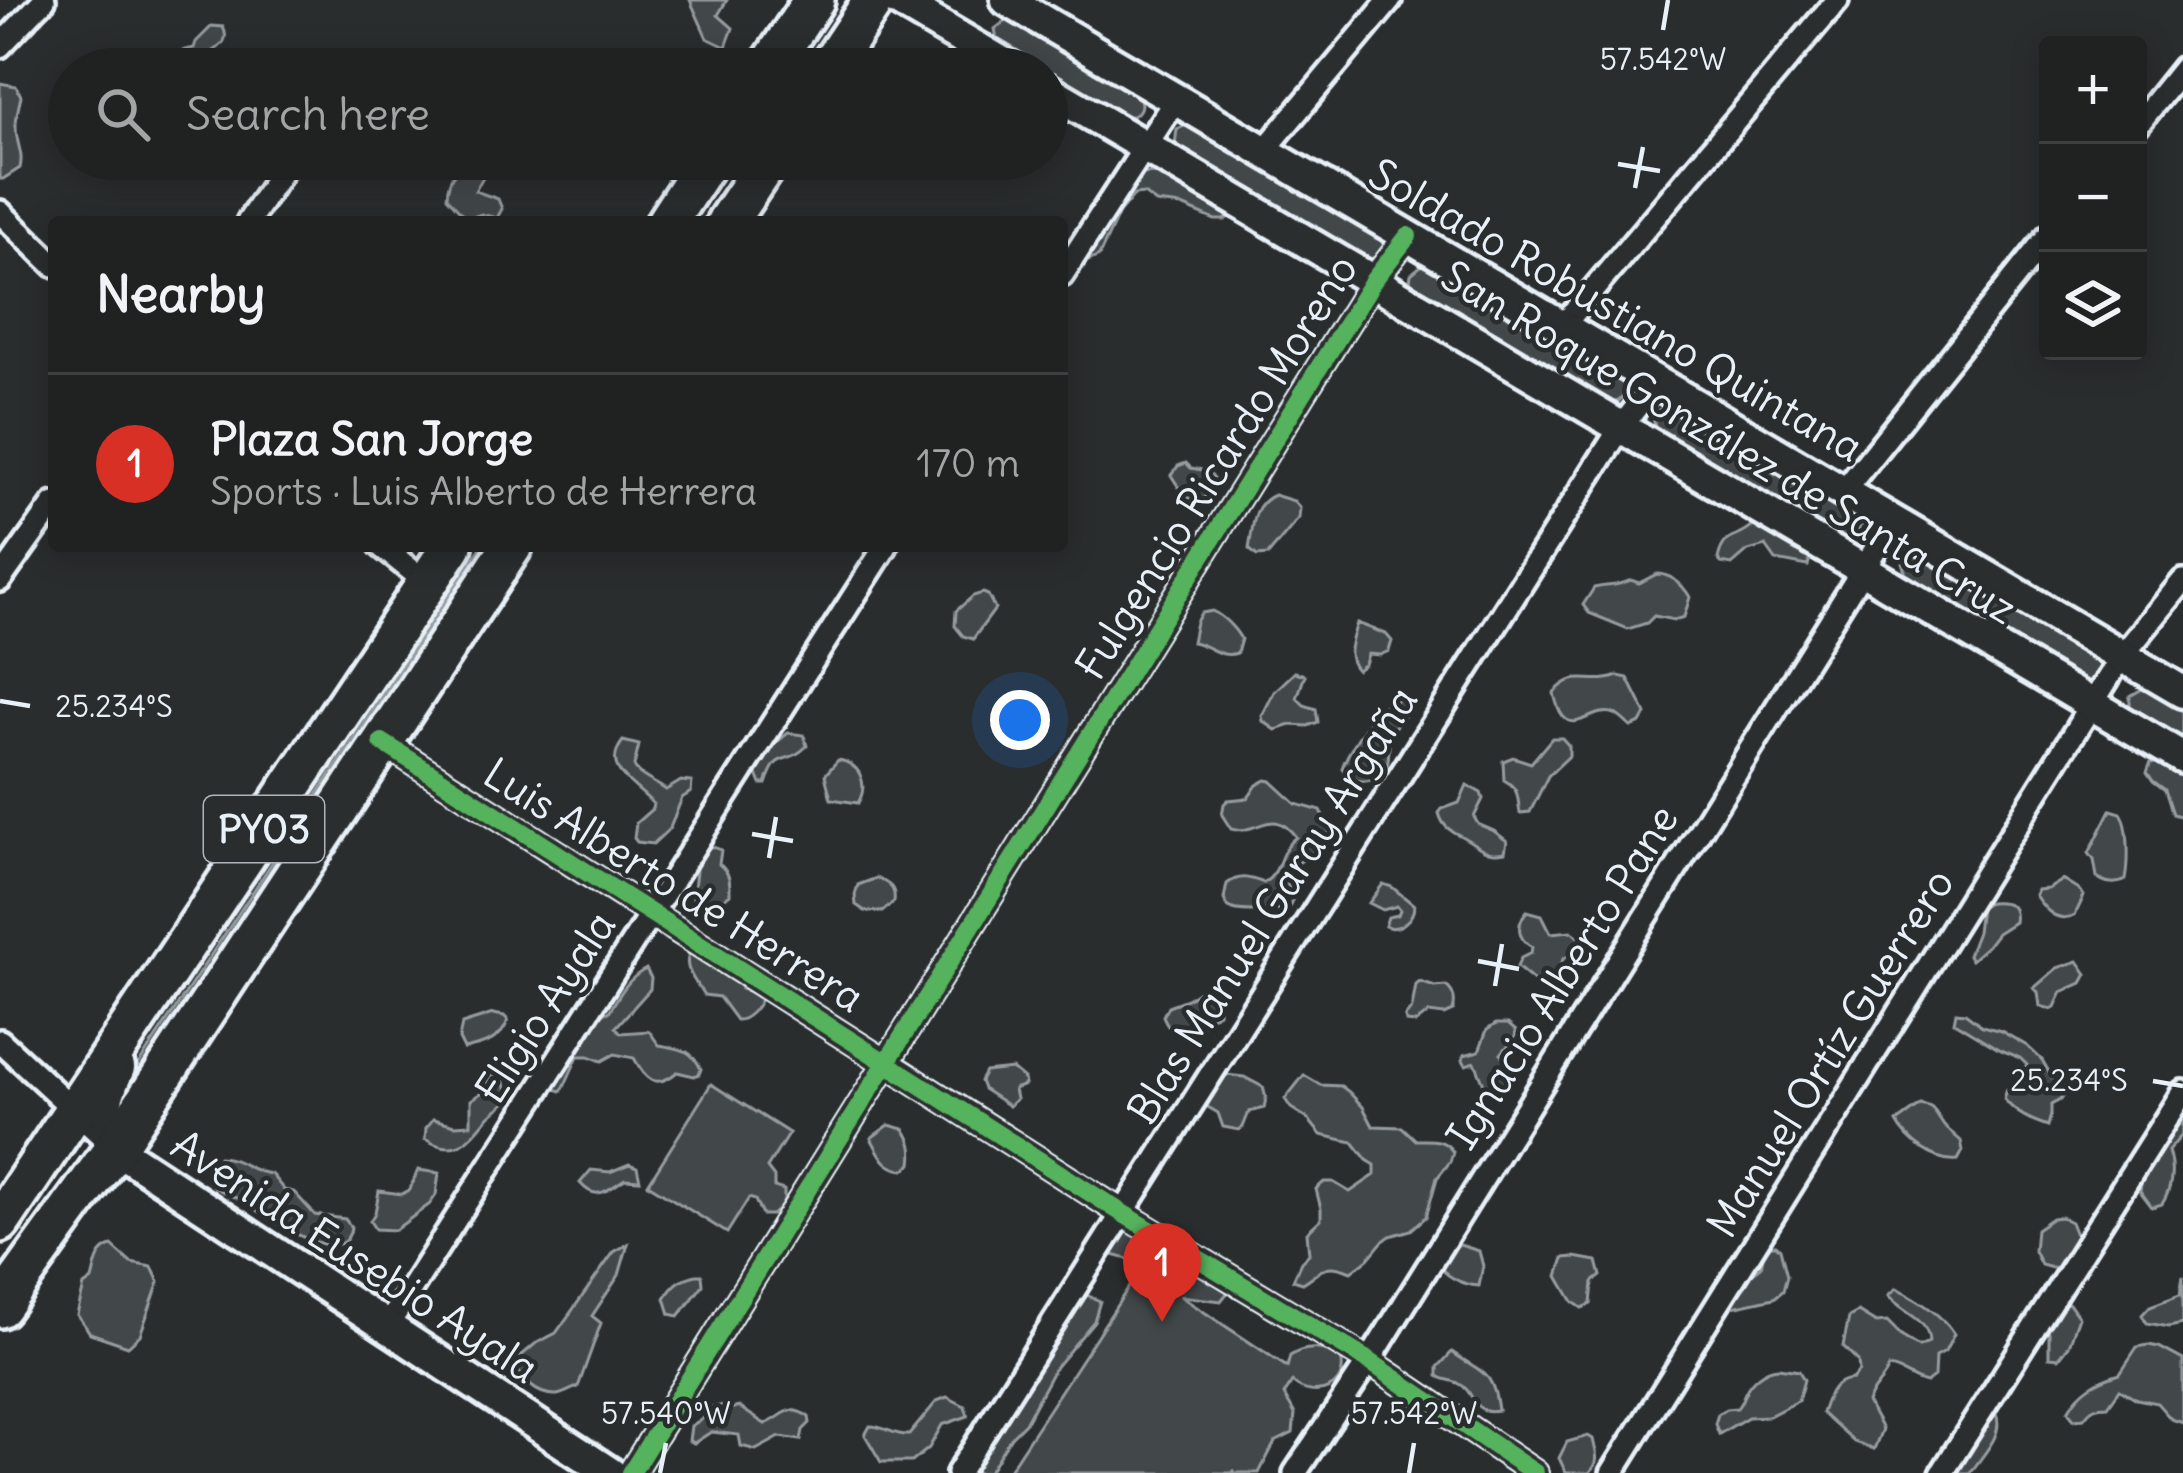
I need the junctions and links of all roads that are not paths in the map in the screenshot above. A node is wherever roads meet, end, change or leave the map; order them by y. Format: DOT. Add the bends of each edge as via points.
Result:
graph roads {
  1 [pos="44,0"];
  2 [pos="814,0"];
  3 [pos="874,0"];
  4 [pos="896,0"];
  5 [pos="1007,0"];
  6 [pos="1390,0"];
  7 [pos="1837,0"];
  8 [pos="0,46"];
  9 [pos="782,48"];
  10 [pos="842,48"];
  11 [pos="977,48"];
  12 [pos="2183,68"];
  13 [pos="1176,99"];
  14 [pos="1068,101"];
  15 [pos="2147,113"];
  16 [pos="1145,147"];
  17 [pos="1264,152"];
  18 [pos="276,180"];
  19 [pos="694,180"];
  20 [pos="755,180"];
  21 [pos="0,212"];
  22 [pos="252,216"];
  23 [pos="671,216"];
  24 [pos="731,216"];
  25 [pos="1408,236"];
  26 [pos="2039,247"];
  27 [pos="48,259"];
  28 [pos="1068,266"];
  29 [pos="1373,281"];
  30 [pos="1562,326"];
  31 [pos="1656,382"];
  32 [pos="1621,428"];
  33 [pos="1843,492"];
  34 [pos="48,512"];
  35 [pos="1893,521"];
  36 [pos="388,552"];
  37 [pos="448,552"];
  38 [pos="508,552"];
  39 [pos="882,552"];
  40 [pos="1863,570"];
  41 [pos="0,580"];
  42 [pos="2183,581"];
  43 [pos="428,584"];
  44 [pos="2117,664"];
  45 [pos="2183,692"];
  46 [pos="2094,706"];
  47 [pos="382,742"];
  48 [pos="2183,758"];
  49 [pos="651,913"];
  50 [pos="127,1030"];
  51 [pos="0,1041"];
  52 [pos="886,1063"];
  53 [pos="2183,1092"];
  54 [pos="74,1110"];
  55 [pos="115,1148"];
  56 [pos="1122,1213"];
  57 [pos="0,1222"];
  58 [pos="0,1306"];
  59 [pos="386,1328"];
  60 [pos="1369,1360"];
  61 [pos="610,1473"];
  62 [pos="631,1473"];
  63 [pos="958,1473"];
  64 [pos="1295,1473"];
  65 [pos="1535,1473"];
  66 [pos="1612,1473"];
  67 [pos="1942,1473"];
  1 -- 8 [label="street"];
  2 -- 9 [label="highway"];
  3 -- 10 [label="highway"];
  4 -- 11 [label="street"];
  5 -- 13 [label="street, Soldado Robustiano Quintana"];
  6 -- 17 [label="street"];
  7 -- 30 [label="street"];
  12 -- 15 [label="street"];
  13 -- 16 [label="street"];
  13 -- 17 [label="street, Soldado Robustiano Quintana"];
  14 -- 16 [label="street, San Roque González de Santa Cruz"];
  16 -- 28 [label="street"];
  16 -- 29 [label="street, San Roque González de Santa Cruz"];
  17 -- 25 [label="street, Soldado Robustiano Quintana"];
  18 -- 22 [label="street"];
  19 -- 23 [label="highway"];
  20 -- 24 [label="highway"];
  21 -- 27 [label="street"];
  25 -- 29 [label="street, Fulgencio Ricardo Moreno"];
  25 -- 30 [label="street, Soldado Robustiano Quintana"];
  26 -- 33 [label="street"];
  29 -- 32 [label="street, San Roque González de Santa Cruz"];
  29 -- 52 [label="street, Fulgencio Ricardo Moreno"];
  30 -- 31 [label="street, Soldado Robustiano Quintana"];
  31 -- 32 [label="street, Blas Manuel Garay Argaña"];
  31 -- 33 [label="street, Soldado Robustiano Quintana"];
  32 -- 40 [label="street, San Roque González de Santa Cruz"];
  32 -- 56 [label="street, Blas Manuel Garay Argaña"];
  33 -- 35 [label="street, Soldado Robustiano Quintana"];
  34 -- 41 [label="street"];
  35 -- 40 [label="street, Ignacio Alberto Pane"];
  35 -- 44 [label="street, Soldado Robustiano Quintana"];
  36 -- 43 [label="street"];
  37 -- 43 [label="highway, PY03"];
  38 -- 47 [label="highway, PY03"];
  39 -- 49 [label="street, Eligio Ayala"];
  40 -- 46 [label="street, San Roque González de Santa Cruz"];
  40 -- 60 [label="street, Ignacio Alberto Pane"];
  42 -- 44 [label="street, Manuel Ortíz Guerrero"];
  43 -- 50 [label="highway, PY03"];
  44 -- 45 [label="street, Soldado Robustiano Quintana"];
  44 -- 46 [label="street, Manuel Ortíz Guerrero"];
  46 -- 48 [label="street, San Roque González de Santa Cruz"];
  46 -- 66 [label="street, Manuel Ortíz Guerrero"];
  47 -- 49 [label="street, Luis Alberto de Herrera"];
  47 -- 55 [label="highway, PY03"];
  49 -- 52 [label="street, Luis Alberto de Herrera"];
  49 -- 59 [label="street, Eligio Ayala"];
  50 -- 54 [label="highway, PY03"];
  50 -- 55 [label="street" via="104,1100"];
  51 -- 54 [label="street"];
  52 -- 56 [label="street, Luis Alberto de Herrera"];
  52 -- 62 [label="street, Fulgencio Ricardo Moreno"];
  53 -- 67 [label="street"];
  54 -- 55 [label="street"];
  54 -- 57 [label="highway, PY03"];
  55 -- 58 [label="highway, PY03"];
  55 -- 59 [label="street, Avenida Eusebio Ayala"];
  56 -- 60 [label="street, Luis Alberto de Herrera"];
  56 -- 63 [label="street, Blas Manuel Garay Argaña"];
  59 -- 61 [label="street, Avenida Eusebio Ayala"];
  60 -- 64 [label="street, Ignacio Alberto Pane"];
  60 -- 65 [label="street, Luis Alberto de Herrera"];
}
